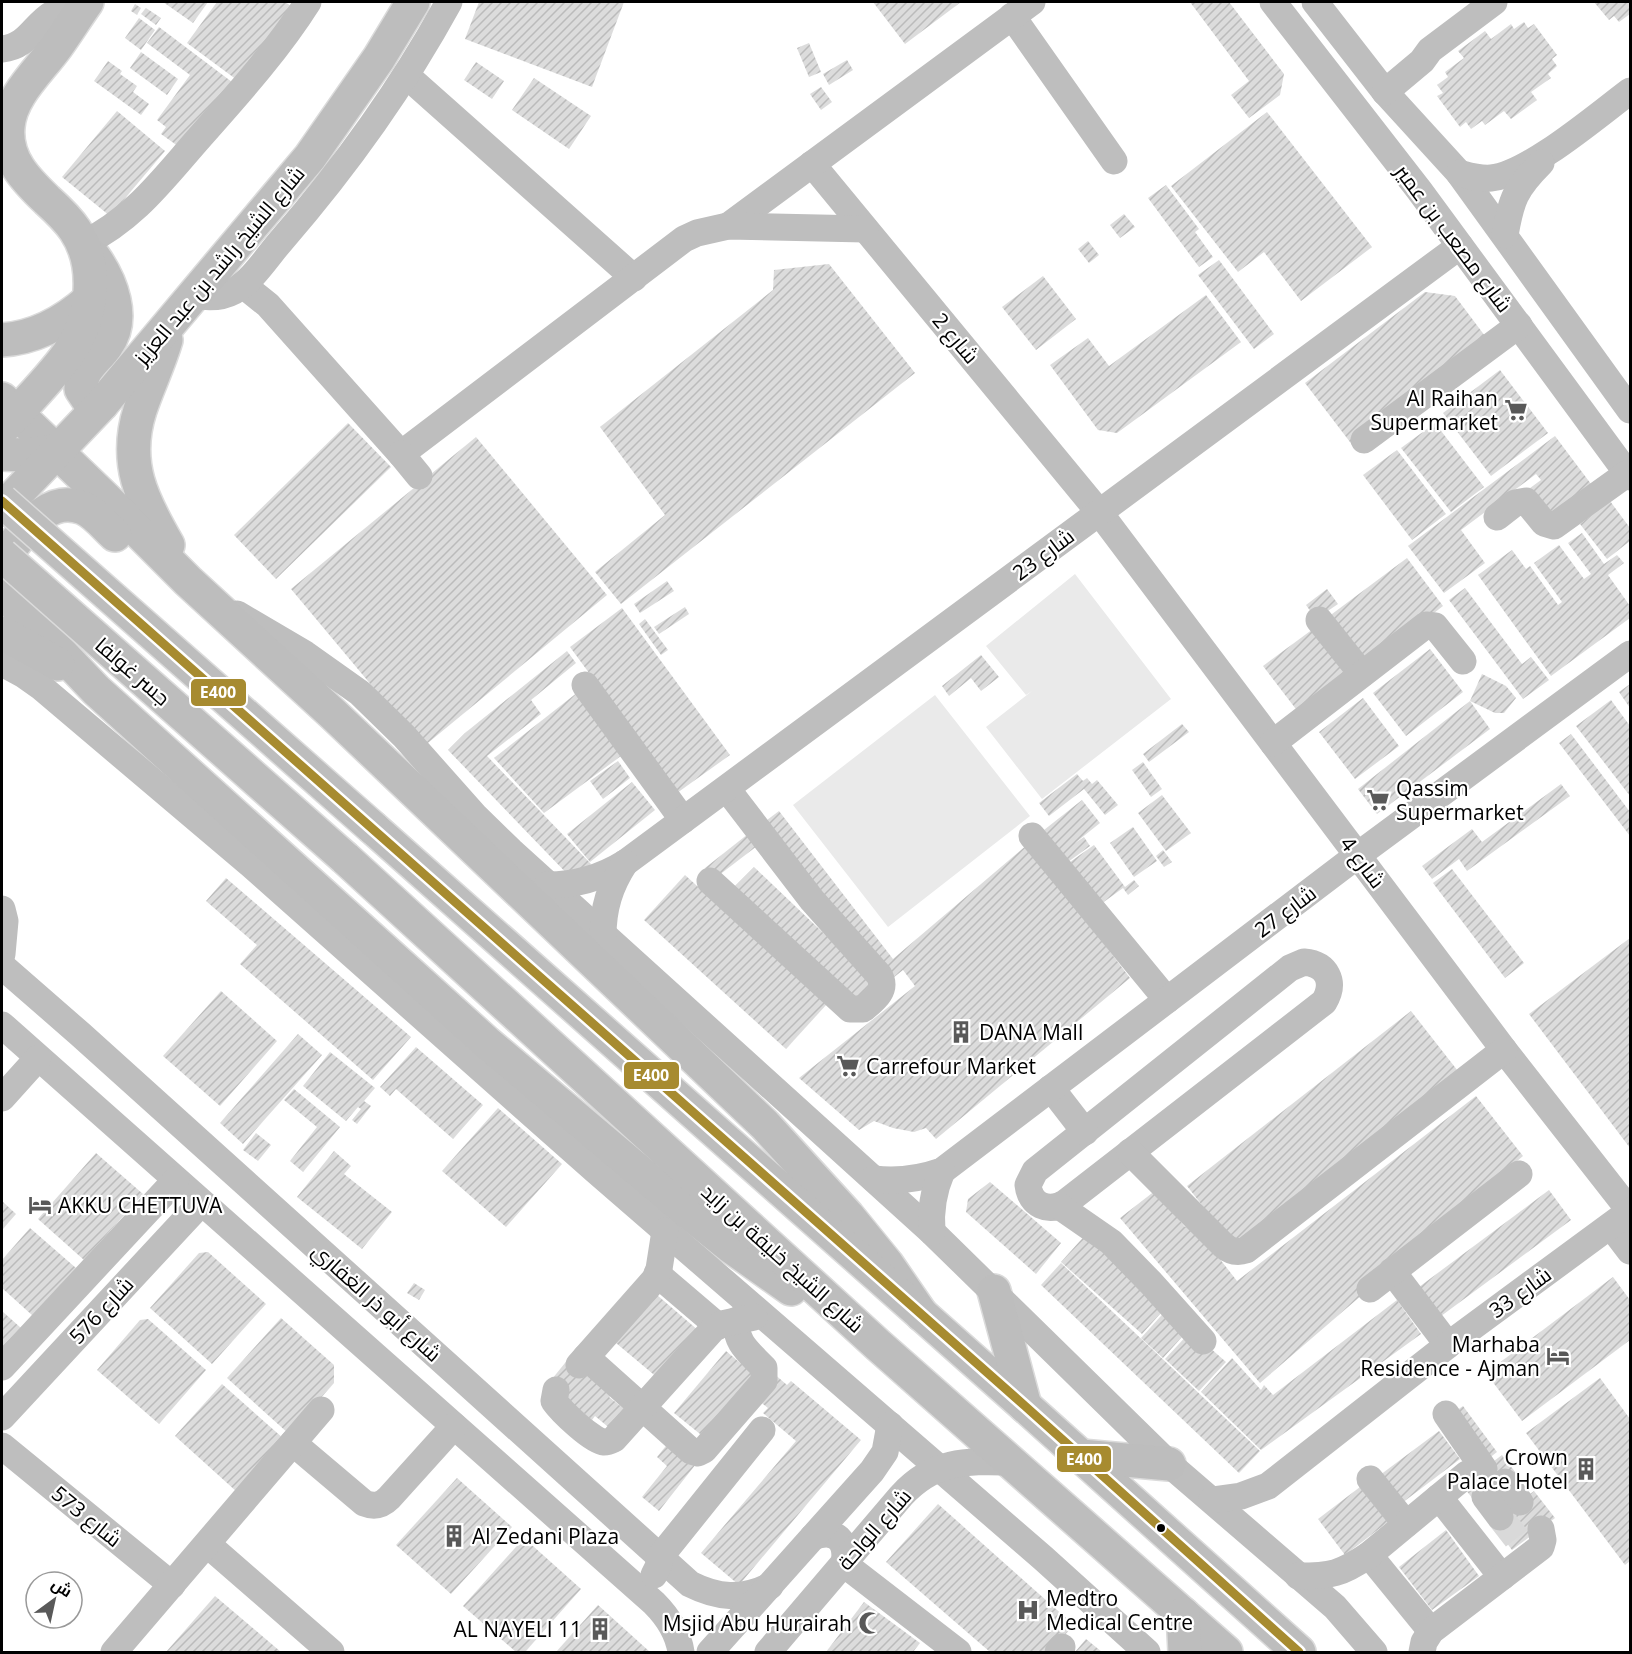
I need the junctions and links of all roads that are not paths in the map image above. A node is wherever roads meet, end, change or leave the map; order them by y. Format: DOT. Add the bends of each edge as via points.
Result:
graph roads {
  1 [pos="308,2"];
  2 [pos="413,2"];
  3 [pos="449,2"];
  4 [pos="1273,2"];
  5 [pos="1315,2"];
  6 [pos="1494,2"];
  7 [pos="86,4"];
  8 [pos="1022,9"];
  9 [pos="57,46"];
  10 [pos="2,49"];
  11 [pos="407,76"];
  12 [pos="1380,86"];
  13 [pos="1630,91"];
  14 [pos="2,92"];
  15 [pos="1558,145"];
  16 [pos="7,146"];
  17 [pos="1114,161"];
  18 [pos="812,164"];
  19 [pos="1459,173"];
  20 [pos="728,226"];
  21 [pos="865,229"];
  22 [pos="1505,236"];
  23 [pos="83,244"];
  24 [pos="1460,246"];
  25 [pos="634,278"];
  26 [pos="243,285"];
  27 [pos="194,295"];
  28 [pos="89,300"];
  29 [pos="171,324"];
  30 [pos="1519,325"];
  31 [pos="2,340"];
  32 [pos="102,404"];
  33 [pos="1630,410"];
  34 [pos="6,414"];
  35 [pos="1364,440"];
  36 [pos="56,451"];
  37 [pos="12,454"];
  38 [pos="401,454"];
  39 [pos="1629,475"];
  40 [pos="419,476"];
  41 [pos="8,499"];
  42 [pos="1099,512"];
  43 [pos="1497,517"];
  44 [pos="2,555"];
  45 [pos="2,563"];
  46 [pos="2,581"];
  47 [pos="195,588"];
  48 [pos="1318,620"];
  49 [pos="5,644"];
  50 [pos="1630,654"];
  51 [pos="1463,661"];
  52 [pos="1362,674"];
  53 [pos="585,685"];
  54 [pos="96,690"];
  55 [pos="1274,743"];
  56 [pos="726,789"];
  57 [pos="684,820"];
  58 [pos="242,823"];
  59 [pos="1032,836"];
  60 [pos="1358,855"];
  61 [pos="345,858"];
  62 [pos="625,863"];
  63 [pos="250,864"];
  64 [pos="501,875"];
  65 [pos="710,881"];
  66 [pos="547,885"];
  67 [pos="2,909"];
  68 [pos="603,936"];
  69 [pos="2,954"];
  70 [pos="2,966"];
  71 [pos="1167,1000"];
  72 [pos="2,1025"];
  73 [pos="486,1042"];
  74 [pos="1504,1050"];
  75 [pos="38,1058"];
  76 [pos="496,1084"];
  77 [pos="1051,1088"];
  78 [pos="2,1098"];
  79 [pos="1085,1132"];
  80 [pos="1130,1152"];
  81 [pos="942,1171"];
  82 [pos="1519,1174"];
  83 [pos="873,1179"];
  84 [pos="176,1180"];
  85 [pos="201,1203"];
  86 [pos="1059,1206"];
  87 [pos="1624,1216"];
  88 [pos="664,1231"];
  89 [pos="932,1232"];
  90 [pos="1630,1251"];
  91 [pos="1392,1271"];
  92 [pos="657,1274"];
  93 [pos="1370,1289"];
  94 [pos="994,1291"];
  95 [pos="922,1315"];
  96 [pos="739,1320"];
  97 [pos="1203,1341"];
  98 [pos="878,1345"];
  99 [pos="1448,1345"];
  100 [pos="2,1367"];
  101 [pos="556,1390"];
  102 [pos="1025,1406"];
  103 [pos="642,1408"];
  104 [pos="321,1410"];
  105 [pos="1446,1414"];
  106 [pos="2,1417"];
  107 [pos="890,1425"];
  108 [pos="454,1426"];
  109 [pos="762,1430"];
  110 [pos="293,1443"];
  111 [pos="2,1446"];
  112 [pos="1081,1456"];
  113 [pos="1011,1462"];
  114 [pos="1169,1464"];
  115 [pos="940,1468"];
  116 [pos="1370,1479"];
  117 [pos="1268,1486"];
  118 [pos="1439,1497"];
  119 [pos="1212,1500"];
  120 [pos="1406,1524"];
  121 [pos="813,1537"];
  122 [pos="1254,1537"];
  123 [pos="1530,1543"];
  124 [pos="207,1544"];
  125 [pos="1369,1555"];
  126 [pos="660,1557"];
  127 [pos="844,1564"];
  128 [pos="1298,1576"];
  129 [pos="1502,1577"];
  130 [pos="172,1585"];
  131 [pos="636,1586"];
  132 [pos="770,1586"];
  133 [pos="1183,1614"];
  134 [pos="1426,1642"];
  135 [pos="777,1647"];
  136 [pos="114,1653"];
  137 [pos="331,1653"];
  138 [pos="681,1653"];
  139 [pos="710,1653"];
  140 [pos="958,1653"];
  141 [pos="1147,1653"];
  142 [pos="1185,1653"];
  143 [pos="1226,1653"];
  144 [pos="1299,1653"];
  145 [pos="1374,1653"];
  1 -- 23 [label="street" via="248,84 141,204 114,227"];
  2 -- 27 [label="main road, شارع الشيخ راشد بن عبد العزيز" via="310,157"];
  3 -- 11 [label="street"];
  4 -- 24 [label="street, شارع مصعب بن عمير"];
  5 -- 12 [label="street, شارع مصعب بن عمير"];
  6 -- 12 [label="street" via="1430,50 1422,61"];
  7 -- 9 [label="main road"];
  7 -- 10 [label="street" via="56,10 25,39"];
  8 -- 17 [label="street"];
  8 -- 18 [label="street"];
  9 -- 14 [label="main road"];
  9 -- 16 [label="main road" via="16,99"];
  11 -- 25 [label="street"];
  11 -- 26 [label="street" via="336,175"];
  12 -- 19 [label="street, شارع مصعب بن عمير"];
  13 -- 15 [label="street"];
  15 -- 19 [label="street" via="1503,175 1477,178"];
  15 -- 22 [label="street" via="1523,181 1512,203"];
  16 -- 23 [label="main road" via="26,180 68,220"];
  18 -- 20 [label="street"];
  18 -- 21 [label="street, شارع 2"];
  19 -- 22 [label="street, شارع مصعب بن عمير"];
  20 -- 21 [label="street"];
  20 -- 25 [label="street" via="684,239"];
  21 -- 42 [label="street, شارع 2"];
  22 -- 33 [label="street, شارع مصعب بن عمير"];
  23 -- 28 [label="main road" via="90,272"];
  23 -- 32 [label="main road" via="105,275 115,306 112,337 81,381 84,395"];
  24 -- 30 [label="street, شارع مصعب بن عمير"];
  24 -- 42 [label="street, شارع 23"];
  25 -- 38 [label="street"];
  26 -- 27 [label="street" via="225,295"];
  26 -- 38 [label="street" via="268,304"];
  27 -- 29 [label="main road, شارع الشيخ راشد بن عبد العزيز"];
  28 -- 31 [label="main road" via="41,331"];
  28 -- 34 [label="main road" via="80,334 68,354"];
  29 -- 32 [label="main road, شارع الشيخ راشد بن عبد العزيز"];
  29 -- 47 [label="main road" via="141,409 133,455 143,500"];
  30 -- 35 [label="street"];
  30 -- 39 [label="street, شارع مصعب بن عمير"];
  32 -- 36 [label="main road, شارع الشيخ راشد بن عبد العزيز"];
  34 -- 36 [label="main road"];
  34 -- 37 [label="main road"];
  36 -- 37 [label="main road"];
  36 -- 41 [label="main road, شارع الشيخ راشد بن عبد العزيز"];
  36 -- 47 [label="main road"];
  37 -- 41 [label="main road"];
  38 -- 40 [label="street"];
  39 -- 43 [label="street" via="1554,526 1544,523 1526,501 1515,503"];
  41 -- 95 [label="main road, جسر غولفا, bridge"];
  42 -- 55 [label="street, شارع 4"];
  42 -- 56 [label="street, شارع 23"];
  44 -- 61 [label="main road, جسر غولفا, bridge"];
  45 -- 47 [label="main road" via="43,512 63,504 73,505 92,513 170,580"];
  46 -- 54 [label="main road" via="10,599"];
  47 -- 64 [label="main road"];
  47 -- 66 [label="street" via="305,654 360,693 475,816"];
  48 -- 52 [label="street"];
  49 -- 54 [label="main road" via="44,655"];
  49 -- 63 [label="street" via="24,675"];
  50 -- 60 [label="street, شارع 27"];
  51 -- 52 [label="street" via="1435,626 1426,625"];
  52 -- 55 [label="street"];
  53 -- 57 [label="street"];
  54 -- 58 [label="main road"];
  55 -- 60 [label="street, شارع 4"];
  56 -- 57 [label="street, شارع 23"];
  56 -- 65 [label="street" via="812,900 879,975 883,981 881,992 863,1009 850,1009"];
  57 -- 62 [label="street, شارع 23"];
  58 -- 63 [label="main road"];
  58 -- 73 [label="main road"];
  59 -- 71 [label="street"];
  60 -- 71 [label="street, شارع 27"];
  60 -- 74 [label="street, شارع 4"];
  61 -- 98 [label="main road, شارع الشيخ خليفة بن زايد"];
  62 -- 66 [label="street, شارع 23" via="575,884"];
  62 -- 68 [label="street, شارع 23" via="605,905"];
  63 -- 76 [label="street"];
  64 -- 66 [label="main road"];
  64 -- 95 [label="main road" via="800,1162 881,1256"];
  66 -- 68 [label="street"];
  67 -- 69 [label="street"];
  68 -- 83 [label="street"];
  70 -- 126 [label="street, شارع أبو ذر الغفاري"];
  71 -- 77 [label="street, شارع 27"];
  72 -- 75 [label="street, شارع أبو ذر الغفاري"];
  73 -- 76 [label="main road"];
  73 -- 98 [label="main road" via="730,1246"];
  74 -- 80 [label="street" via="1240,1252 1223,1245"];
  74 -- 87 [label="street, شارع 4"];
  75 -- 78 [label="street"];
  75 -- 84 [label="street, شارع أبو ذر الغفاري"];
  76 -- 88 [label="street"];
  77 -- 79 [label="street"];
  77 -- 81 [label="street, شارع 27"];
  79 -- 80 [label="street" via="1290,968 1305,962 1326,972 1330,987 1324,1002"];
  79 -- 86 [label="street" via="1030,1177 1032,1199 1044,1208"];
  80 -- 86 [label="street"];
  81 -- 83 [label="street, شارع 27" via="902,1181"];
  81 -- 89 [label="street" via="932,1201"];
  82 -- 91 [label="street"];
  83 -- 89 [label="street"];
  84 -- 85 [label="street, شارع أبو ذر الغفاري"];
  84 -- 100 [label="street"];
  85 -- 106 [label="street, شارع 576"];
  85 -- 108 [label="street, شارع أبو ذر الغفاري"];
  86 -- 97 [label="street" via="1111,1242"];
  87 -- 90 [label="street, شارع 4"];
  87 -- 99 [label="street, شارع 33"];
  88 -- 92 [label="street"];
  88 -- 96 [label="street"];
  89 -- 94 [label="street"];
  91 -- 93 [label="street"];
  91 -- 99 [label="street"];
  92 -- 96 [label="street"];
  92 -- 103 [label="street" via="582,1361"];
  94 -- 102 [label="main road"];
  94 -- 114 [label="street"];
  95 -- 102 [label="main road"];
  96 -- 103 [label="street"];
  96 -- 103 [label="street" via="737,1335 764,1368 764,1381 701,1452 691,1451"];
  96 -- 107 [label="street"];
  98 -- 113 [label="main road, شارع الشيخ خليفة بن زايد"];
  99 -- 117 [label="street, شارع 33"];
  101 -- 103 [label="street" via="554,1401 559,1408 603,1442 614,1439"];
  102 -- 112 [label="main road"];
  104 -- 110 [label="street"];
  105 -- 118 [label="street" via="1490,1489"];
  107 -- 115 [label="street"];
  107 -- 121 [label="street, شارع الواحة" via="879,1462"];
  108 -- 110 [label="street" via="389,1498 378,1505 364,1503"];
  108 -- 131 [label="street, شارع أبو ذر الغفاري"];
  109 -- 126 [label="street"];
  110 -- 124 [label="street"];
  111 -- 130 [label="street, شارع 573"];
  112 -- 114 [label="main road"];
  112 -- 144 [label="main road"];
  113 -- 115 [label="street, شارع الواحة" via="956,1462"];
  113 -- 133 [label="main road, شارع الشيخ خليفة بن زايد"];
  114 -- 119 [label="street"];
  115 -- 127 [label="street, شارع الواحة" via="909,1487"];
  115 -- 141 [label="street"];
  116 -- 120 [label="street"];
  117 -- 119 [label="street, شارع 33" via="1241,1497"];
  117 -- 122 [label="street" via="1258,1510"];
  118 -- 120 [label="street"];
  118 -- 129 [label="street"];
  119 -- 122 [label="street"];
  120 -- 125 [label="street"];
  121 -- 127 [label="street" via="831,1534 838,1538 844,1546"];
  121 -- 132 [label="street, شارع الواحة"];
  122 -- 128 [label="street"];
  123 -- 129 [label="street"];
  124 -- 130 [label="street"];
  124 -- 137 [label="street"];
  125 -- 128 [label="street" via="1331,1575"];
  125 -- 134 [label="street"];
  126 -- 131 [label="street" via="653,1576"];
  126 -- 132 [label="street, شارع أبو ذر الغفاري" via="690,1584 713,1594 738,1597"];
  127 -- 135 [label="street, شارع الواحة"];
  127 -- 140 [label="street"];
  128 -- 145 [label="street" via="1335,1608"];
  129 -- 134 [label="street"];
  130 -- 136 [label="street"];
  131 -- 138 [label="street, شارع أبو ذر الغفاري" via="667,1616"];
  132 -- 139 [label="street, شارع الواحة"];
  133 -- 142 [label="main road"];
  133 -- 143 [label="main road, شارع الشيخ خليفة بن زايد"];
}
